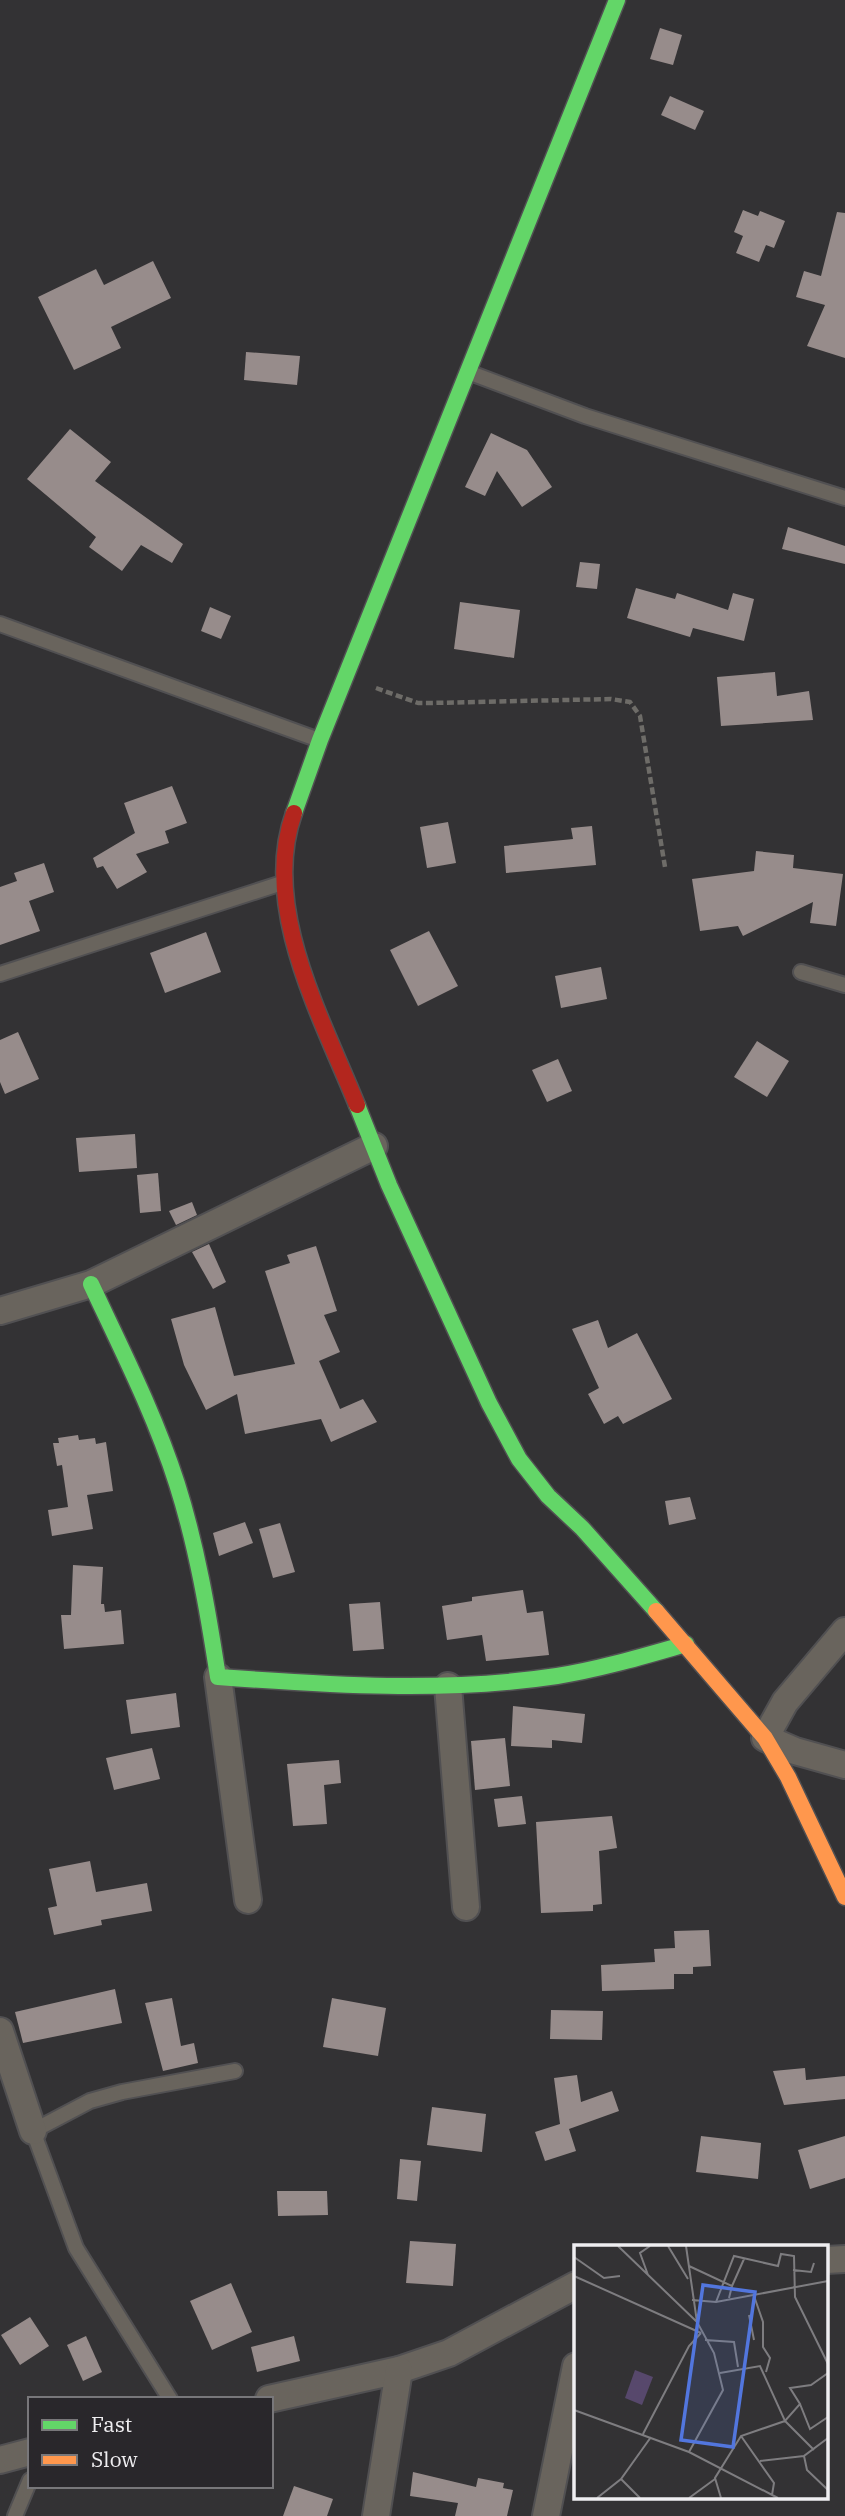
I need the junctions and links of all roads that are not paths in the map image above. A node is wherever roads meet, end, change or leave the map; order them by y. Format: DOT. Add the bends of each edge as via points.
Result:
graph roads {
  1 [pos="617,0"];
  2 [pos="467,372"];
  3 [pos="845,498"];
  4 [pos="0,624"];
  5 [pos="320,740"];
  6 [pos="283,883"];
  7 [pos="801,972"];
  8 [pos="0,974"];
  9 [pos="845,985"];
  10 [pos="374,1146"];
  11 [pos="91,1284"];
  12 [pos="0,1311"];
  13 [pos="845,1631"];
  14 [pos="686,1644"];
  15 [pos="218,1677"];
  16 [pos="448,1686"];
  17 [pos="765,1738"];
  18 [pos="845,1765"];
  19 [pos="845,1897"];
  20 [pos="248,1900"];
  21 [pos="466,1907"];
  22 [pos="0,2031"];
  23 [pos="235,2071"];
  24 [pos="33,2131"];
  25 [pos="574,2285"];
  26 [pos="399,2370"];
  27 [pos="574,2376"];
  28 [pos="169,2397"];
  29 [pos="273,2398"];
  30 [pos="28,2485"];
  31 [pos="15,2516"];
  32 [pos="376,2516"];
  33 [pos="546,2516"];
  1 -- 2 [label="street"];
  2 -- 3 [label="lane" via="584,416"];
  2 -- 5 [label="street"];
  4 -- 5 [label="lane"];
  5 -- 6 [label="street" via="290,824"];
  6 -- 8 [label="lane"];
  6 -- 10 [label="street" via="299,961"];
  7 -- 9 [label="lane"];
  10 -- 11 [label="street"];
  10 -- 14 [label="street" via="519,1460"];
  11 -- 12 [label="street"];
  11 -- 15 [label="street" via="153,1418 178,1485"];
  13 -- 17 [label="street" via="785,1702"];
  14 -- 16 [label="street" via="556,1676"];
  14 -- 17 [label="street"];
  15 -- 16 [label="street"];
  15 -- 20 [label="street"];
  16 -- 21 [label="street"];
  17 -- 18 [label="street"];
  17 -- 19 [label="street"];
  22 -- 24 [label="street"];
  23 -- 24 [label="lane" via="150,2084 101,2098"];
  24 -- 28 [label="lane" via="76,2248"];
  25 -- 26 [label="street" via="449,2353"];
  26 -- 29 [label="street"];
  26 -- 32 [label="street"];
  27 -- 33 [label="street"];
  30 -- 31 [label="lane"];
}
